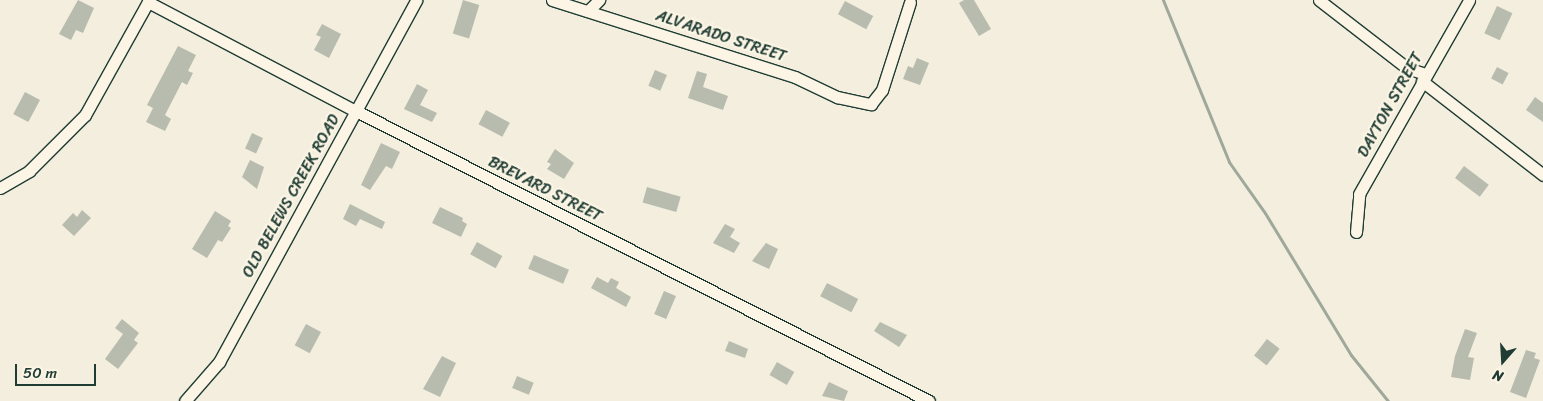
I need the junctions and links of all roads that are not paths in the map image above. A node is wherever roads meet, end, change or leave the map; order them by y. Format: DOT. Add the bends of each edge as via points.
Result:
graph roads {
  1 [pos="416,0"];
  2 [pos="552,0"];
  3 [pos="599,0"];
  4 [pos="1319,0"];
  5 [pos="1469,0"];
  6 [pos="148,1"];
  7 [pos="910,2"];
  8 [pos="588,12"];
  9 [pos="1424,78"];
  10 [pos="356,111"];
  11 [pos="1543,175"];
  12 [pos="0,188"];
  13 [pos="1356,232"];
  14 [pos="185,401"];
  15 [pos="929,401"];
  1 -- 10 [label="street, OLD BELEWS CREEK ROAD"];
  2 -- 8 [label="street, ALVARADO STREET"];
  3 -- 8 [label="street"];
  4 -- 9 [label="street"];
  5 -- 9 [label="street, DAYTON STREET"];
  6 -- 10 [label="street, BREVARD STREET"];
  6 -- 12 [label="street" via="85,115 29,171"];
  7 -- 8 [label="street, ALVARADO STREET" via="882,90 871,104 837,97 794,77"];
  9 -- 11 [label="street"];
  9 -- 13 [label="street, DAYTON STREET" via="1359,194"];
  10 -- 14 [label="street, OLD BELEWS CREEK ROAD" via="219,362"];
  10 -- 15 [label="street, BREVARD STREET"];
}
